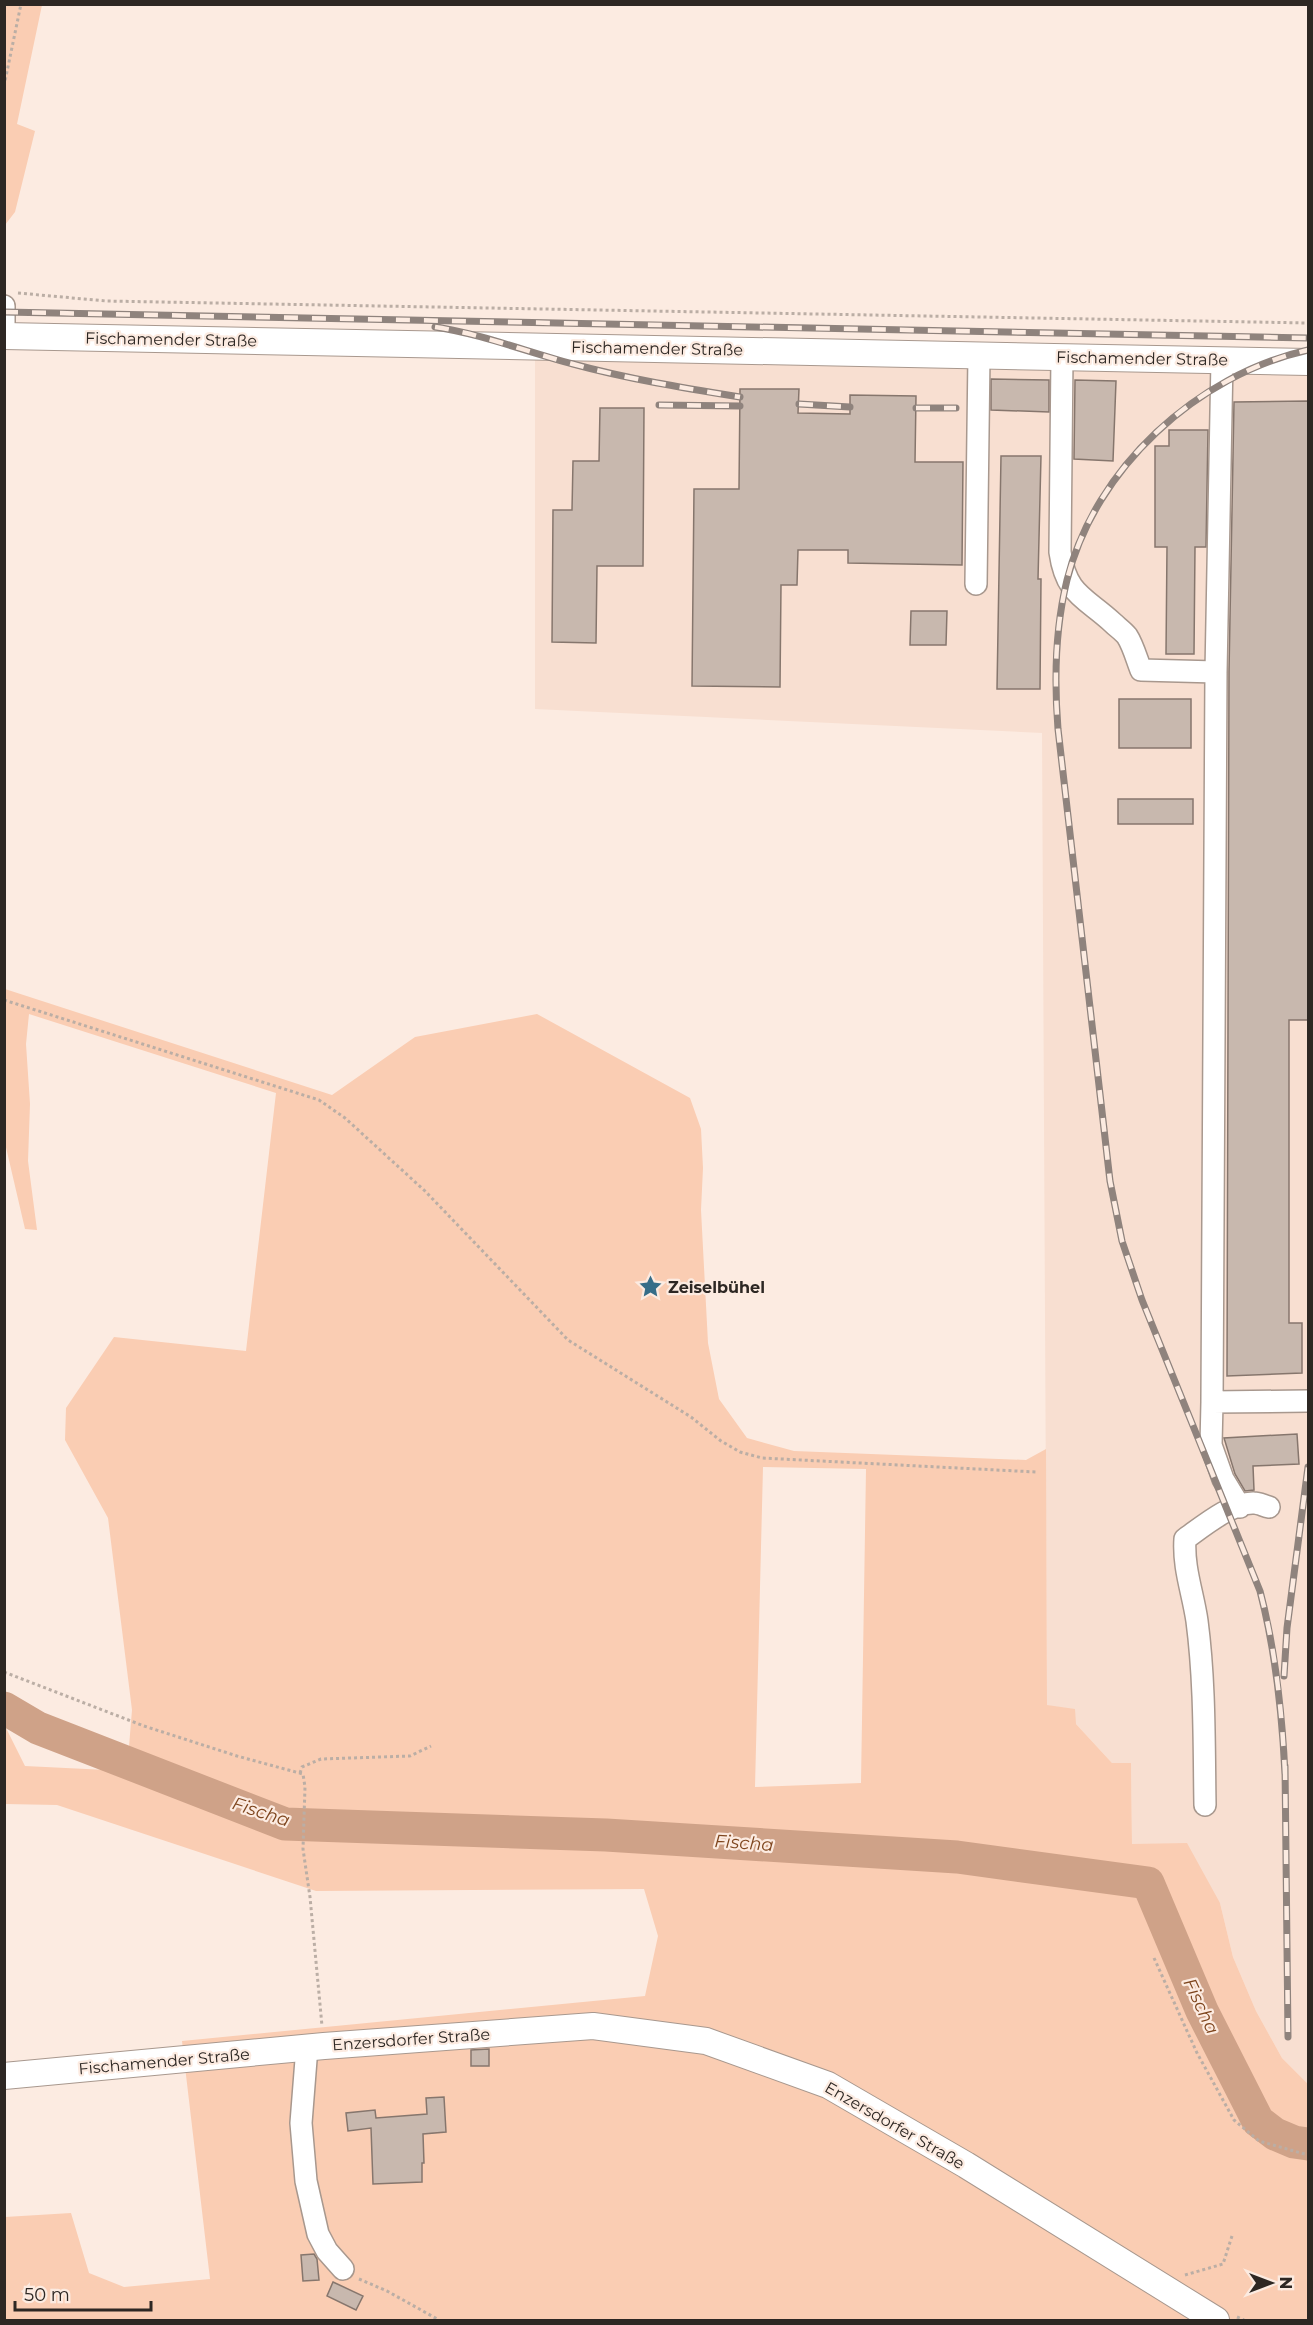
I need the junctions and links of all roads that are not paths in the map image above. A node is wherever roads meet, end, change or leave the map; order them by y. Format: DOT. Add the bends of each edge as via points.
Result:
graph roads {
  1 [pos="9,300"];
  2 [pos="4,325"];
  3 [pos="4,336"];
  4 [pos="979,355"];
  5 [pos="1062,356"];
  6 [pos="1222,360"];
  7 [pos="1308,362"];
  8 [pos="976,584"];
  9 [pos="1216,672"];
  10 [pos="1308,1401"];
  11 [pos="1212,1402"];
  12 [pos="1240,1507"];
  13 [pos="1269,1507"];
  14 [pos="1206,1805"];
  15 [pos="318,2043"];
  16 [pos="4,2076"];
  17 [pos="343,2269"];
  18 [pos="1225,2318"];
  1 -- 2 [label="street"];
  3 -- 4 [label="main road, Fischamender Straße"];
  4 -- 5 [label="main road, Fischamender Straße"];
  4 -- 8 [label="street"];
  5 -- 6 [label="main road, Fischamender Straße"];
  5 -- 9 [label="street" via="1060,552 1067,578 1077,595 1127,636 1141,670"];
  6 -- 7 [label="main road, Fischamender Straße"];
  6 -- 9 [label="street"];
  9 -- 11 [label="street"];
  10 -- 11 [label="street"];
  11 -- 12 [label="street" via="1211,1445 1223,1479"];
  12 -- 13 [label="street" via="1254,1503"];
  12 -- 14 [label="street" via="1218,1516 1185,1539 1184,1557 1197,1621"];
  15 -- 16 [label="main road, Fischamender Straße"];
  15 -- 17 [label="street" via="301,2123 306,2181 318,2234"];
  15 -- 18 [label="main road, Enzersdorfer Straße" via="593,2026 706,2041 828,2085"];
}
